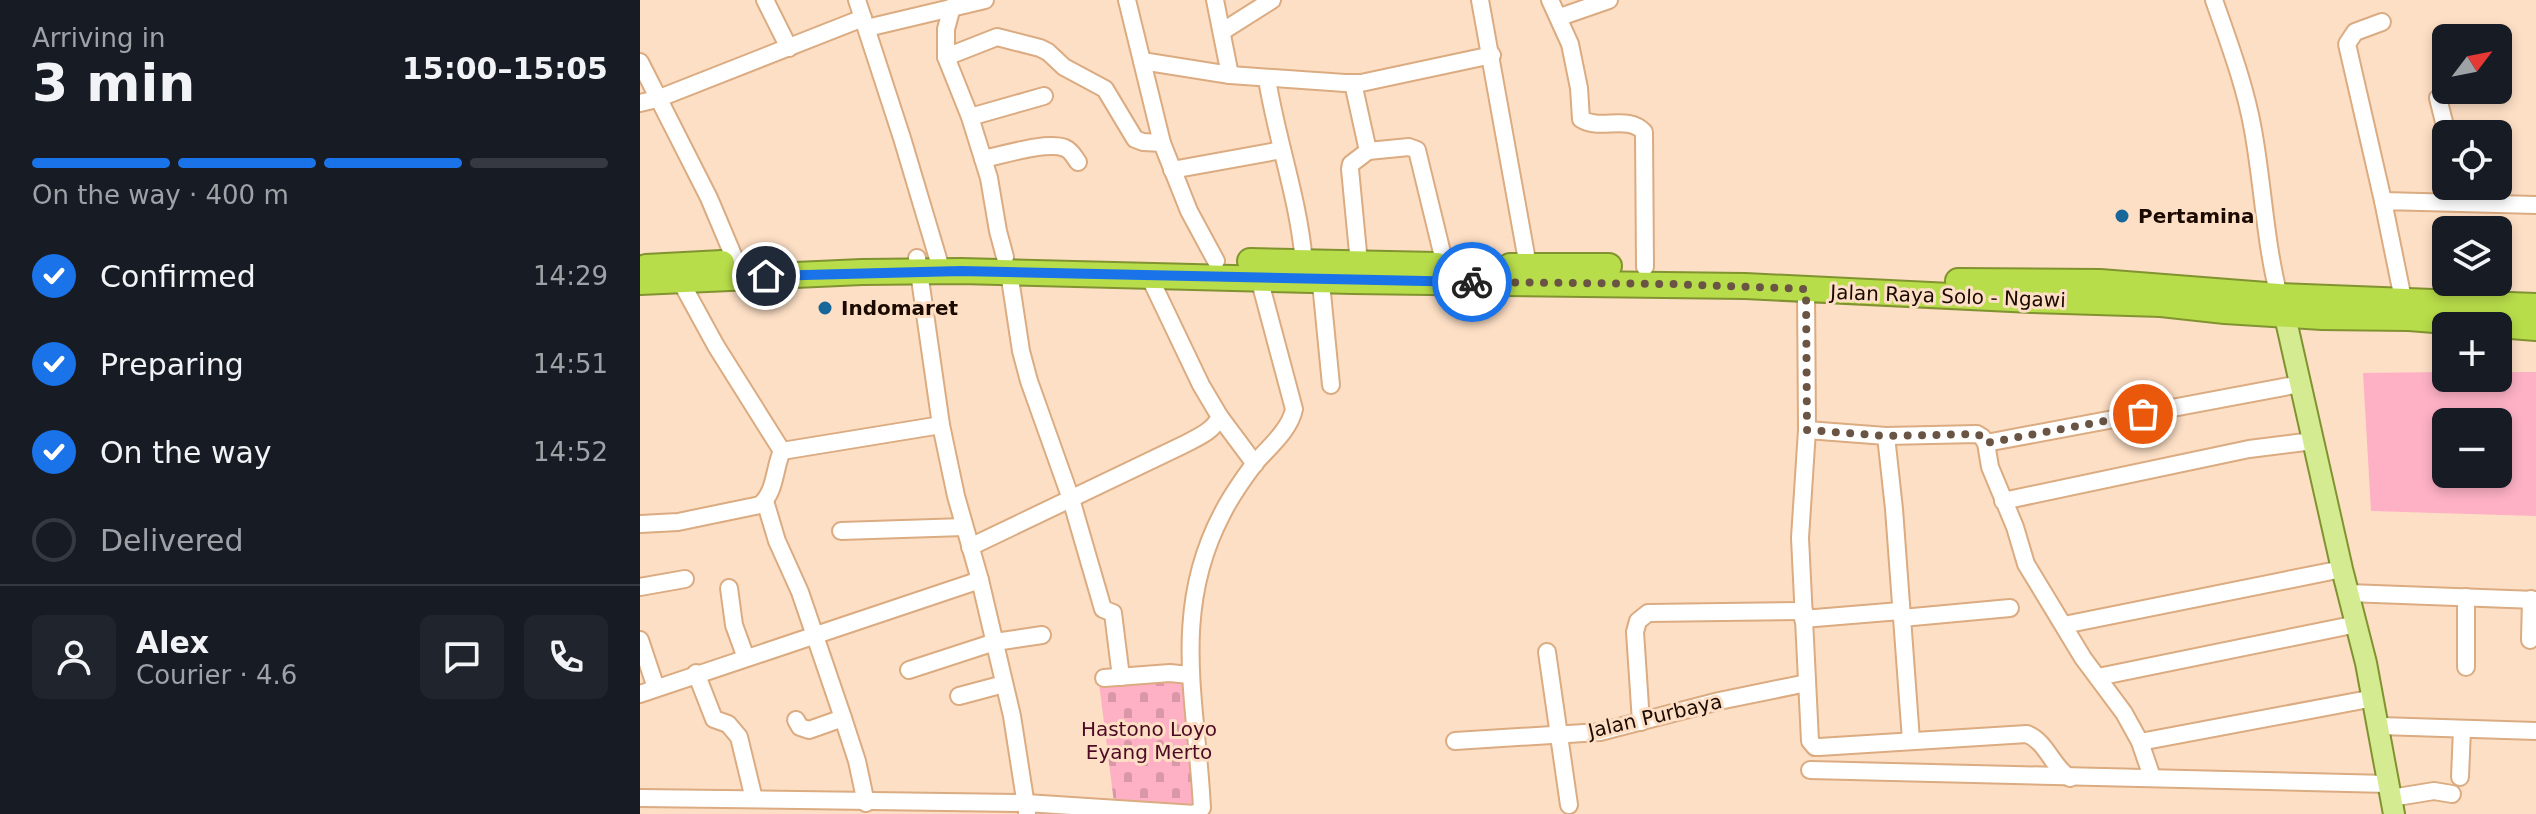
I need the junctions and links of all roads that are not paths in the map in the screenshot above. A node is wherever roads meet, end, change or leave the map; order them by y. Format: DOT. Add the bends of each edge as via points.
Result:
graph roads {
  1 [pos="765,0"];
  2 [pos="857,0"];
  3 [pos="983,0"];
  4 [pos="1127,0"];
  5 [pos="1215,0"];
  6 [pos="1272,0"];
  7 [pos="1480,0"];
  8 [pos="1550,0"];
  9 [pos="1609,0"];
  10 [pos="2214,0"];
  11 [pos="952,7"];
  12 [pos="916,8"];
  13 [pos="1560,17"];
  14 [pos="2382,22"];
  15 [pos="865,23"];
  16 [pos="1223,31"];
  17 [pos="789,48"];
  18 [pos="1492,55"];
  19 [pos="946,57"];
  20 [pos="1142,61"];
  21 [pos="640,62"];
  22 [pos="1230,75"];
  23 [pos="1267,79"];
  24 [pos="1353,83"];
  25 [pos="1044,96"];
  26 [pos="657,99"];
  27 [pos="640,103"];
  28 [pos="970,117"];
  29 [pos="1162,143"];
  30 [pos="1282,150"];
  31 [pos="1368,151"];
  32 [pos="983,159"];
  33 [pos="1078,162"];
  34 [pos="1172,170"];
  35 [pos="2432,197"];
  36 [pos="2502,200"];
  37 [pos="2383,201"];
  38 [pos="2536,205"];
  39 [pos="640,255"];
  40 [pos="735,258"];
  41 [pos="1216,261"];
  42 [pos="1359,263"];
  43 [pos="929,265"];
  44 [pos="1007,265"];
  45 [pos="1445,265"];
  46 [pos="1528,266"];
  47 [pos="640,267"];
  48 [pos="1645,267"];
  49 [pos="1311,271"];
  50 [pos="1149,276"];
  51 [pos="1259,278"];
  52 [pos="640,282"];
  53 [pos="681,282"];
  54 [pos="1806,289"];
  55 [pos="2403,299"];
  56 [pos="2282,305"];
  57 [pos="2536,306"];
  58 [pos="2536,328"];
  59 [pos="2300,384"];
  60 [pos="1331,385"];
  61 [pos="1220,417"];
  62 [pos="941,425"];
  63 [pos="1807,430"];
  64 [pos="1886,436"];
  65 [pos="2313,441"];
  66 [pos="1986,443"];
  67 [pos="782,451"];
  68 [pos="1255,464"];
  69 [pos="1071,499"];
  70 [pos="765,501"];
  71 [pos="2003,501"];
  72 [pos="640,524"];
  73 [pos="964,527"];
  74 [pos="841,531"];
  75 [pos="970,547"];
  76 [pos="2342,569"];
  77 [pos="685,579"];
  78 [pos="980,580"];
  79 [pos="640,587"];
  80 [pos="729,588"];
  81 [pos="2348,593"];
  82 [pos="2466,597"];
  83 [pos="2533,600"];
  84 [pos="2010,608"];
  85 [pos="1901,614"];
  86 [pos="1804,615"];
  87 [pos="2357,624"];
  88 [pos="2064,625"];
  89 [pos="1042,635"];
  90 [pos="815,636"];
  91 [pos="640,640"];
  92 [pos="2530,640"];
  93 [pos="995,642"];
  94 [pos="1547,652"];
  95 [pos="746,658"];
  96 [pos="2466,667"];
  97 [pos="909,670"];
  98 [pos="696,673"];
  99 [pos="1189,675"];
  100 [pos="2098,677"];
  101 [pos="1807,683"];
  102 [pos="1004,684"];
  103 [pos="648,691"];
  104 [pos="959,696"];
  105 [pos="2374,698"];
  106 [pos="843,718"];
  107 [pos="796,720"];
  108 [pos="1641,722"];
  109 [pos="2380,726"];
  110 [pos="2462,729"];
  111 [pos="2536,731"];
  112 [pos="1560,733"];
  113 [pos="1911,740"];
  114 [pos="1455,741"];
  115 [pos="2140,742"];
  116 [pos="1810,770"];
  117 [pos="2152,777"];
  118 [pos="2460,777"];
  119 [pos="2070,778"];
  120 [pos="643,793"];
  121 [pos="2452,794"];
  122 [pos="754,799"];
  123 [pos="2391,799"];
  124 [pos="866,803"];
  125 [pos="1569,805"];
  126 [pos="1027,809"];
  1 -- 17 [label="street"];
  2 -- 15 [label="street"];
  3 -- 11 [label="street"];
  4 -- 20 [label="street"];
  5 -- 16 [label="street"];
  6 -- 16 [label="street"];
  7 -- 18 [label="street"];
  8 -- 13 [label="street"];
  9 -- 13 [label="street"];
  10 -- 56 [label="street" via="2249,111"];
  11 -- 12 [label="street"];
  11 -- 19 [label="street"];
  12 -- 15 [label="street"];
  13 -- 48 [label="street" via="1576,66 1581,119 1633,124 1644,132"];
  14 -- 37 [label="street" via="2355,32 2347,44"];
  15 -- 17 [label="street"];
  15 -- 43 [label="street"];
  16 -- 22 [label="street"];
  17 -- 26 [label="street"];
  18 -- 24 [label="street"];
  18 -- 46 [label="street"];
  19 -- 28 [label="street"];
  19 -- 29 [label="street" via="997,37 1040,48 1109,93 1135,139"];
  20 -- 22 [label="street"];
  20 -- 29 [label="street"];
  21 -- 26 [label="street"];
  22 -- 23 [label="street"];
  23 -- 24 [label="street"];
  23 -- 30 [label="street"];
  24 -- 31 [label="street"];
  25 -- 28 [label="street"];
  26 -- 27 [label="street"];
  26 -- 40 [label="street"];
  28 -- 32 [label="street"];
  29 -- 34 [label="street"];
  30 -- 34 [label="street"];
  30 -- 49 [label="street"];
  31 -- 42 [label="street" via="1350,169"];
  31 -- 45 [label="street" via="1417,150"];
  32 -- 33 [label="street" via="1051,147 1070,151"];
  32 -- 44 [label="street"];
  34 -- 41 [label="street"];
  35 -- 37 [label="street"];
  36 -- 38 [label="street"];
  37 -- 55 [label="street"];
  39 -- 40 [label="street"];
  40 -- 43 [label="highway, Jalan Raya Solo - Ngawi"];
  40 -- 47 [label="highway, Jalan Raya Solo - Ngawi"];
  41 -- 44 [label="highway, Jalan Raya Solo - Ngawi"];
  41 -- 49 [label="highway, Jalan Raya Solo - Ngawi"];
  42 -- 45 [label="highway, Jalan Raya Solo - Ngawi"];
  42 -- 49 [label="highway, Jalan Raya Solo - Ngawi"];
  43 -- 44 [label="highway, Jalan Raya Solo - Ngawi"];
  43 -- 53 [label="highway, Jalan Raya Solo - Ngawi"];
  43 -- 62 [label="street"];
  44 -- 50 [label="highway, Jalan Raya Solo - Ngawi"];
  44 -- 69 [label="street" via="1029,381"];
  45 -- 46 [label="highway, Jalan Raya Solo - Ngawi"];
  46 -- 48 [label="highway, Jalan Raya Solo - Ngawi"];
  48 -- 56 [label="highway, Jalan Raya Solo - Ngawi" via="2141,284"];
  49 -- 51 [label="highway, Jalan Raya Solo - Ngawi"];
  49 -- 54 [label="highway, Jalan Raya Solo - Ngawi"];
  49 -- 60 [label="street" via="1322,293"];
  50 -- 51 [label="highway, Jalan Raya Solo - Ngawi"];
  50 -- 61 [label="street"];
  51 -- 68 [label="street" via="1294,409"];
  52 -- 53 [label="highway, Jalan Raya Solo - Ngawi"];
  53 -- 67 [label="street"];
  54 -- 56 [label="highway, Jalan Raya Solo - Ngawi"];
  54 -- 63 [label="street"];
  55 -- 56 [label="highway, Jalan Raya Solo - Ngawi"];
  55 -- 57 [label="highway, Jalan Raya Solo - Ngawi"];
  56 -- 58 [label="highway, Jalan Raya Solo - Ngawi"];
  56 -- 59 [label="main road"];
  59 -- 65 [label="main road"];
  59 -- 66 [label="street"];
  61 -- 68 [label="street"];
  61 -- 69 [label="street" via="1208,432"];
  62 -- 67 [label="street"];
  62 -- 73 [label="street"];
  63 -- 64 [label="street"];
  63 -- 86 [label="street" via="1800,538"];
  64 -- 66 [label="street" via="1977,434"];
  64 -- 85 [label="street"];
  65 -- 71 [label="street" via="2249,449"];
  65 -- 76 [label="main road"];
  66 -- 71 [label="street"];
  67 -- 70 [label="street"];
  68 -- 99 [label="street" via="1221,515 1204,559 1189,635"];
  69 -- 75 [label="street"];
  69 -- 99 [label="street" via="1103,609 1113,613 1113,677"];
  70 -- 72 [label="street" via="736,512"];
  70 -- 90 [label="street"];
  71 -- 88 [label="street" via="2026,564"];
  73 -- 74 [label="street"];
  73 -- 75 [label="street"];
  75 -- 78 [label="street"];
  76 -- 81 [label="main road"];
  76 -- 88 [label="street"];
  77 -- 79 [label="street"];
  78 -- 90 [label="street"];
  78 -- 93 [label="street"];
  80 -- 95 [label="street"];
  81 -- 82 [label="street"];
  81 -- 87 [label="main road"];
  82 -- 83 [label="street"];
  82 -- 96 [label="street"];
  83 -- 92 [label="street"];
  84 -- 85 [label="street"];
  85 -- 86 [label="street"];
  85 -- 113 [label="street"];
  86 -- 101 [label="street"];
  86 -- 108 [label="street" via="1648,613 1635,632"];
  87 -- 100 [label="street"];
  87 -- 105 [label="main road"];
  88 -- 100 [label="street"];
  89 -- 93 [label="street"];
  90 -- 95 [label="street"];
  90 -- 106 [label="street"];
  91 -- 103 [label="street"];
  93 -- 97 [label="street"];
  93 -- 102 [label="street"];
  94 -- 112 [label="street"];
  95 -- 98 [label="street"];
  98 -- 103 [label="street"];
  98 -- 122 [label="street" via="714,719 728,724 739,737"];
  99 -- 126 [label="street" via="1200,812"];
  100 -- 115 [label="street"];
  101 -- 108 [label="street, Jalan Purbaya"];
  101 -- 113 [label="street" via="1809,738 1815,747"];
  102 -- 104 [label="street"];
  102 -- 126 [label="street"];
  105 -- 109 [label="main road"];
  105 -- 115 [label="street"];
  106 -- 107 [label="street" via="809,730"];
  106 -- 124 [label="street"];
  108 -- 112 [label="street, Jalan Purbaya" via="1600,732"];
  109 -- 110 [label="street"];
  109 -- 123 [label="main road"];
  110 -- 111 [label="street"];
  110 -- 118 [label="street"];
  112 -- 114 [label="street, Jalan Purbaya"];
  112 -- 125 [label="street"];
  113 -- 119 [label="street" via="2027,734 2038,739"];
  115 -- 117 [label="street"];
  116 -- 119 [label="street"];
  117 -- 119 [label="street"];
  117 -- 123 [label="street"];
  120 -- 122 [label="street"];
  121 -- 123 [label="street" via="2434,791"];
  122 -- 124 [label="street"];
  124 -- 126 [label="street"];
}
